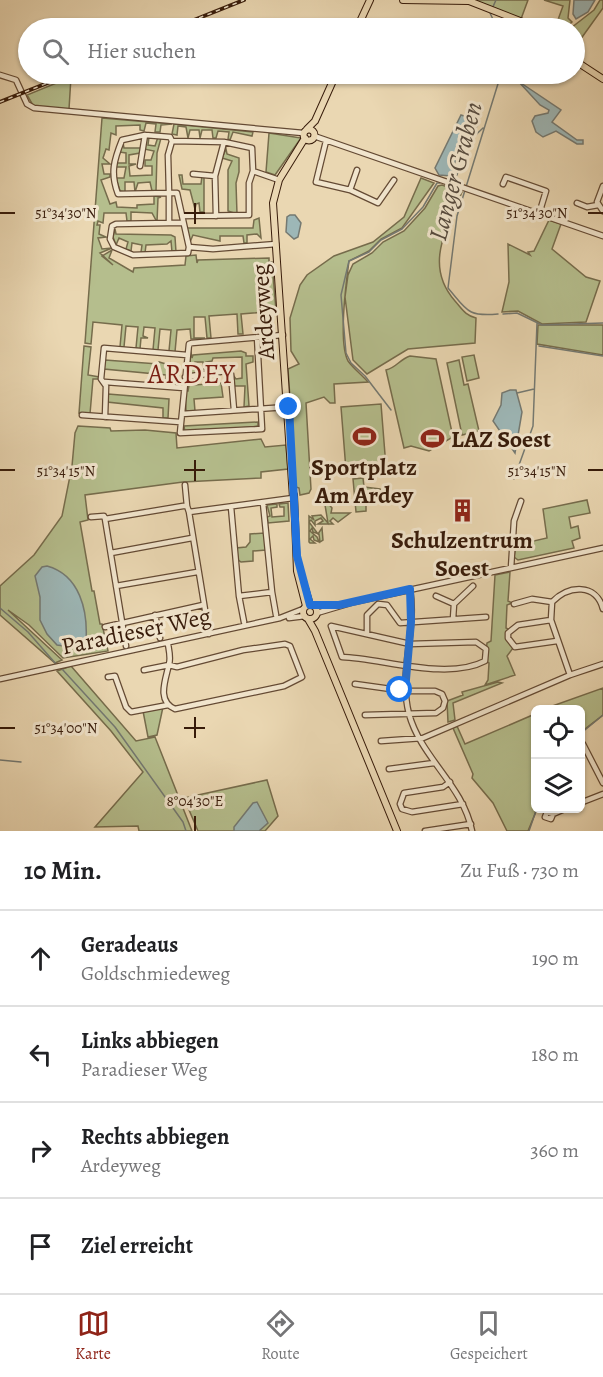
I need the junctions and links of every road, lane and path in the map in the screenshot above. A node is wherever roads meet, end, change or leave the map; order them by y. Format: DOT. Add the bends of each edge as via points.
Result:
graph roads {
  1 [pos="370,0"];
  2 [pos="403,0"];
  3 [pos="362,18"];
  4 [pos="514,18"];
  5 [pos="585,67"];
  6 [pos="0,75"];
  7 [pos="603,79"];
  8 [pos="332,84"];
  9 [pos="145,135"];
  10 [pos="309,135"];
  11 [pos="172,141"];
  12 [pos="326,141"];
  13 [pos="224,142"];
  14 [pos="140,166"];
  15 [pos="357,170"];
  16 [pos="254,171"];
  17 [pos="508,171"];
  18 [pos="194,174"];
  19 [pos="215,176"];
  20 [pos="506,177"];
  21 [pos="279,180"];
  22 [pos="394,180"];
  23 [pos="549,182"];
  24 [pos="503,184"];
  25 [pos="603,186"];
  26 [pos="350,190"];
  27 [pos="546,191"];
  28 [pos="169,193"];
  29 [pos="577,204"];
  30 [pos="597,205"];
  31 [pos="603,211"];
  32 [pos="539,214"];
  33 [pos="182,216"];
  34 [pos="216,216"];
  35 [pos="170,223"];
  36 [pos="183,223"];
  37 [pos="603,236"];
  38 [pos="276,244"];
  39 [pos="189,247"];
  40 [pos="283,335"];
  41 [pos="257,338"];
  42 [pos="187,355"];
  43 [pos="185,377"];
  44 [pos="105,382"];
  45 [pos="184,388"];
  46 [pos="289,407"];
  47 [pos="261,409"];
  48 [pos="234,410"];
  49 [pos="182,414"];
  50 [pos="82,415"];
  51 [pos="105,417"];
  52 [pos="180,422"];
  53 [pos="185,485"];
  54 [pos="293,498"];
  55 [pos="520,501"];
  56 [pos="263,503"];
  57 [pos="231,507"];
  58 [pos="188,509"];
  59 [pos="91,518"];
  60 [pos="105,519"];
  61 [pos="192,538"];
  62 [pos="603,548"];
  63 [pos="111,553"];
  64 [pos="511,568"];
  65 [pos="197,572"];
  66 [pos="116,586"];
  67 [pos="473,586"];
  68 [pos="410,589"];
  69 [pos="272,592"];
  70 [pos="239,596"];
  71 [pos="435,596"];
  72 [pos="552,602"];
  73 [pos="454,604"];
  74 [pos="514,604"];
  75 [pos="202,605"];
  76 [pos="603,609"];
  77 [pos="310,611"];
  78 [pos="155,615"];
  79 [pos="278,617"];
  80 [pos="486,617"];
  81 [pos="453,619"];
  82 [pos="550,620"];
  83 [pos="244,622"];
  84 [pos="411,622"];
  85 [pos="121,623"];
  86 [pos="105,627"];
  87 [pos="209,634"];
  88 [pos="367,634"];
  89 [pos="160,638"];
  90 [pos="557,640"];
  91 [pos="168,644"];
  92 [pos="410,644"];
  93 [pos="126,646"];
  94 [pos="603,664"];
  95 [pos="169,665"];
  96 [pos="406,668"];
  97 [pos="144,670"];
  98 [pos="570,675"];
  99 [pos="108,677"];
  100 [pos="0,679"];
  101 [pos="355,684"];
  102 [pos="405,691"];
  103 [pos="168,705"];
  104 [pos="364,715"];
  105 [pos="410,716"];
  106 [pos="418,739"];
  107 [pos="381,741"];
  108 [pos="585,748"];
  109 [pos="434,763"];
  110 [pos="389,769"];
  111 [pos="450,782"];
  112 [pos="603,783"];
  113 [pos="603,795"];
  114 [pos="585,801"];
  115 [pos="463,804"];
  116 [pos="471,824"];
  117 [pos="397,831"];
  118 [pos="425,831"];
  119 [pos="472,831"];
  1 -- 3 [label="main road"];
  2 -- 4 [label="main road" via="461,0"];
  5 -- 7 [label="main road"];
  6 -- 10 [label="street" via="16,80 27,104 34,108"];
  8 -- 10 [label="main road, Ardeyweg"];
  9 -- 11 [label="street" via="170,137"];
  9 -- 14 [label="street"];
  9 -- 28 [label="street" via="122,140 113,162 118,194"];
  10 -- 12 [label="street"];
  10 -- 21 [label="main road, Ardeyweg"];
  11 -- 13 [label="street"];
  11 -- 28 [label="street" via="168,155"];
  12 -- 26 [label="street" via="316,182"];
  12 -- 32 [label="street"];
  13 -- 16 [label="street" via="252,148"];
  13 -- 19 [label="street"];
  15 -- 26 [label="street"];
  16 -- 21 [label="street"];
  16 -- 34 [label="street" via="249,183 249,215"];
  17 -- 20 [label="street"];
  18 -- 19 [label="street"];
  19 -- 34 [label="street"];
  20 -- 24 [label="street"];
  20 -- 27 [label="street"];
  21 -- 38 [label="main road, Ardeyweg" via="273,203"];
  22 -- 26 [label="street" via="378,203"];
  23 -- 27 [label="street"];
  25 -- 30 [label="street"];
  27 -- 32 [label="street"];
  28 -- 33 [label="street" via="177,193"];
  28 -- 35 [label="street"];
  29 -- 30 [label="street"];
  30 -- 31 [label="street"];
  32 -- 37 [label="street"];
  33 -- 34 [label="street"];
  33 -- 36 [label="street"];
  35 -- 36 [label="street"];
  35 -- 39 [label="street" via="116,224 110,239 114,247 134,255 188,253"];
  36 -- 39 [label="street"];
  38 -- 39 [label="street"];
  38 -- 40 [label="main road, Ardeyweg"];
  40 -- 41 [label="street"];
  40 -- 46 [label="main road, Ardeyweg"];
  41 -- 42 [label="street" via="192,343"];
  41 -- 47 [label="street"];
  42 -- 43 [label="street"];
  42 -- 44 [label="street" via="104,348 101,379"];
  43 -- 45 [label="street"];
  43 -- 48 [label="street" via="226,371 231,374"];
  44 -- 45 [label="street"];
  44 -- 51 [label="street"];
  45 -- 49 [label="street"];
  46 -- 47 [label="street"];
  46 -- 54 [label="main road, Ardeyweg"];
  47 -- 48 [label="street"];
  47 -- 52 [label="street" via="262,429 183,434"];
  48 -- 49 [label="street"];
  49 -- 52 [label="street"];
  50 -- 51 [label="street"];
  51 -- 52 [label="street"];
  53 -- 58 [label="street"];
  54 -- 56 [label="street"];
  54 -- 77 [label="main road, Ardeyweg" via="297,571"];
  55 -- 64 [label="street" via="514,521"];
  56 -- 57 [label="street"];
  56 -- 69 [label="street"];
  57 -- 58 [label="street"];
  57 -- 70 [label="street"];
  58 -- 60 [label="street"];
  58 -- 61 [label="street"];
  59 -- 60 [label="street"];
  60 -- 63 [label="street"];
  61 -- 63 [label="street"];
  61 -- 65 [label="street"];
  62 -- 64 [label="street, Paradieser Weg"];
  63 -- 66 [label="street"];
  64 -- 68 [label="street, Paradieser Weg"];
  65 -- 66 [label="street"];
  65 -- 75 [label="street"];
  66 -- 85 [label="street"];
  67 -- 73 [label="street"];
  68 -- 77 [label="street, Paradieser Weg"];
  68 -- 84 [label="street"];
  69 -- 70 [label="street"];
  69 -- 79 [label="street"];
  70 -- 83 [label="street"];
  71 -- 73 [label="street"];
  72 -- 74 [label="street" via="532,599"];
  72 -- 76 [label="street" via="567,590 583,589 597,596"];
  72 -- 82 [label="street"];
  73 -- 81 [label="street"];
  75 -- 78 [label="street"];
  75 -- 87 [label="street"];
  77 -- 79 [label="street, Paradieser Weg"];
  77 -- 117 [label="main road, Ardeyweg" via="315,632"];
  78 -- 85 [label="street"];
  78 -- 89 [label="street"];
  79 -- 87 [label="street, Paradieser Weg"];
  80 -- 81 [label="street"];
  81 -- 84 [label="street"];
  82 -- 90 [label="street"];
  82 -- 90 [label="street" via="518,625 508,638 515,647"];
  84 -- 88 [label="street" via="400,623 387,605 378,604 367,615"];
  84 -- 92 [label="street"];
  85 -- 86 [label="street"];
  85 -- 93 [label="street"];
  87 -- 91 [label="street, Paradieser Weg"];
  88 -- 92 [label="street"];
  88 -- 96 [label="street" via="331,626 342,657"];
  90 -- 98 [label="street"];
  91 -- 95 [label="street"];
  91 -- 100 [label="street, Paradieser Weg"];
  92 -- 96 [label="street"];
  92 -- 96 [label="street" via="476,642 486,649 486,657 475,664"];
  94 -- 98 [label="street"];
  95 -- 97 [label="street"];
  95 -- 103 [label="street" via="164,692"];
  95 -- 103 [label="street" via="177,667 285,644 290,646 302,677 284,686 191,707"];
  96 -- 102 [label="street"];
  98 -- 106 [label="street"];
  99 -- 103 [label="street" via="115,676 131,712"];
  101 -- 102 [label="street"];
  102 -- 105 [label="street"];
  102 -- 105 [label="street" via="435,691 445,701 436,713"];
  104 -- 105 [label="street"];
  105 -- 106 [label="street"];
  106 -- 107 [label="street"];
  106 -- 109 [label="street"];
  108 -- 112 [label="street"];
  109 -- 110 [label="street"];
  109 -- 111 [label="street"];
  111 -- 115 [label="street"];
  111 -- 115 [label="street" via="443,787 404,793 402,809 412,812"];
  113 -- 114 [label="street"];
  115 -- 116 [label="street"];
  116 -- 118 [label="street"];
  116 -- 119 [label="street"];
}
